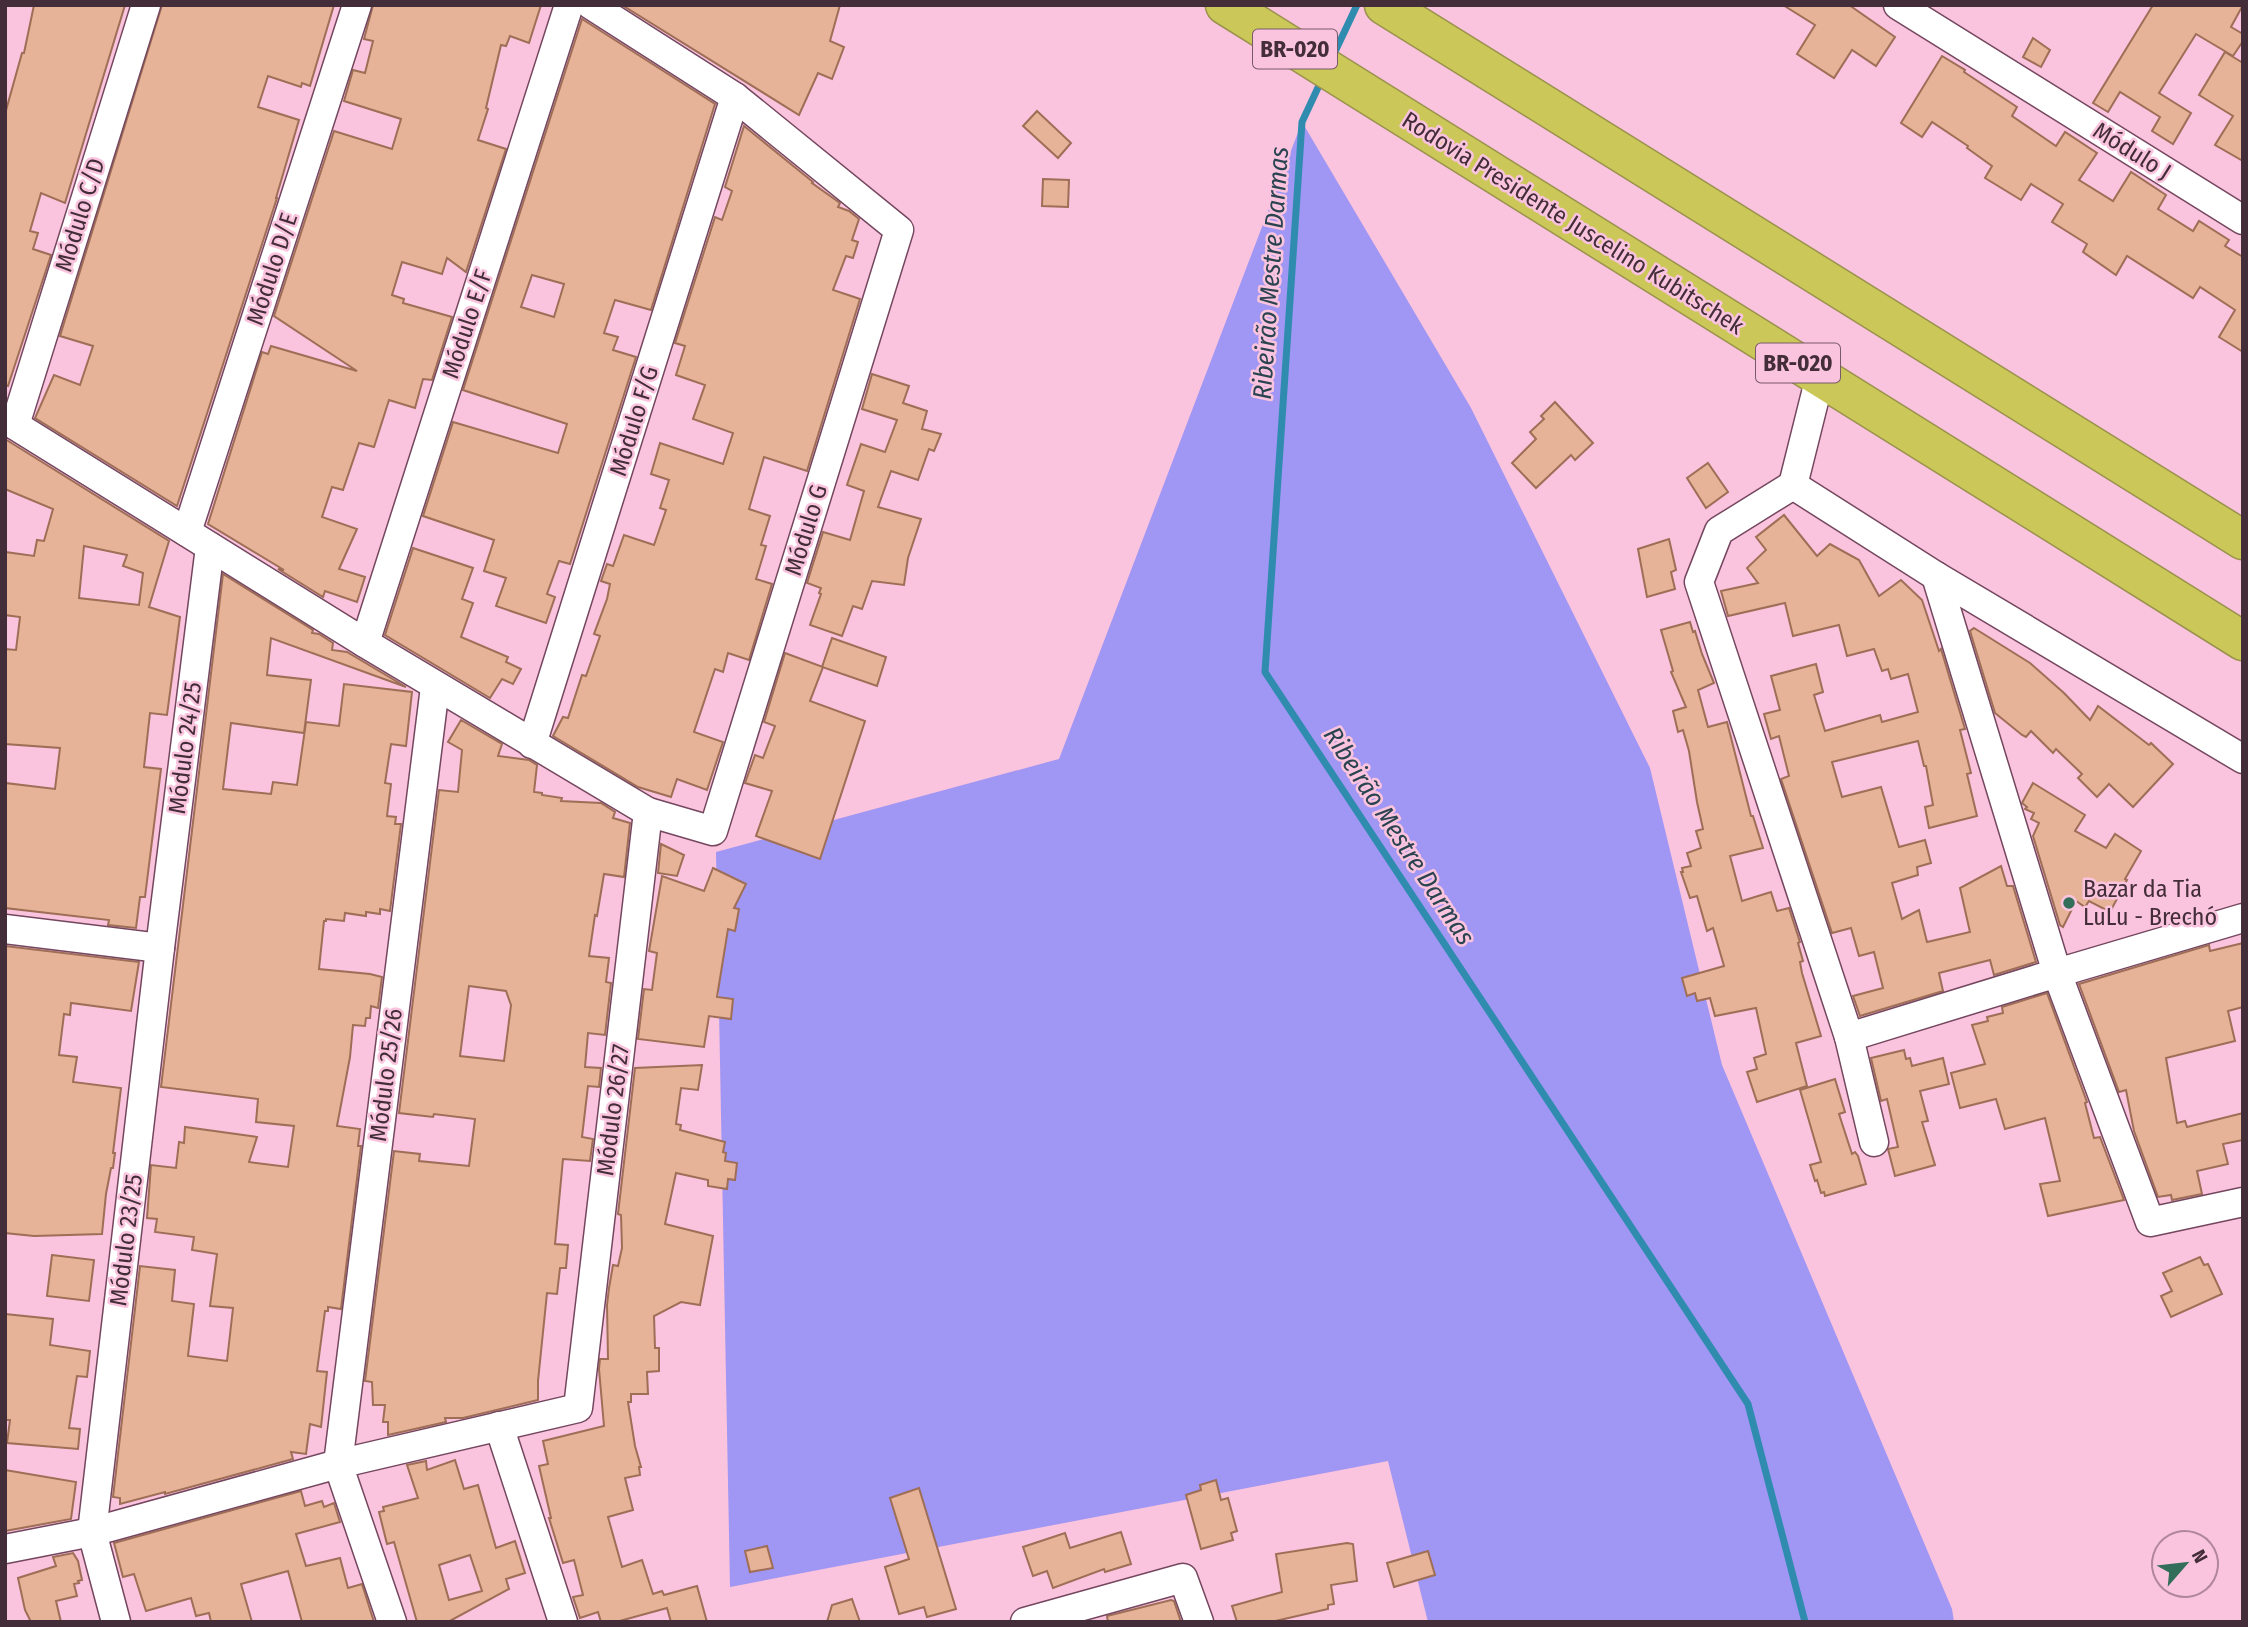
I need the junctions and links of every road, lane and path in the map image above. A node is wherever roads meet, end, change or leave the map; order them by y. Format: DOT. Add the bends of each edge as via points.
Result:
graph roads {
  1 [pos="146,5"];
  2 [pos="357,5"];
  3 [pos="569,5"];
  4 [pos="591,5"];
  5 [pos="1898,5"];
  6 [pos="1386,7"];
  7 [pos="1231,9"];
  8 [pos="736,97"];
  9 [pos="2243,220"];
  10 [pos="1820,377"];
  11 [pos="10,422"];
  12 [pos="1793,485"];
  13 [pos="187,532"];
  14 [pos="2243,540"];
  15 [pos="210,547"];
  16 [pos="1936,576"];
  17 [pos="2243,641"];
  18 [pos="365,643"];
  19 [pos="435,687"];
  20 [pos="533,744"];
  21 [pos="2243,759"];
  22 [pos="648,812"];
  23 [pos="2243,918"];
  24 [pos="5,929"];
  25 [pos="160,948"];
  26 [pos="2057,973"];
  27 [pos="1849,1037"];
  28 [pos="1874,1142"];
  29 [pos="2243,1202"];
  30 [pos="499,1426"];
  31 [pos="338,1464"];
  32 [pos="92,1532"];
  33 [pos="5,1549"];
  34 [pos="116,1622"];
  35 [pos="392,1622"];
  36 [pos="563,1622"];
  37 [pos="1025,1622"];
  38 [pos="1199,1622"];
  1 -- 11 [label="street, Módulo C/D"];
  2 -- 13 [label="street, Módulo D/E"];
  3 -- 18 [label="street, Módulo E/F"];
  4 -- 8 [label="street"];
  5 -- 9 [label="street, Módulo J"];
  6 -- 14 [label="highway"];
  7 -- 10 [label="highway, Rodovia Presidente Juscelino Kubitschek / BR-020"];
  8 -- 20 [label="street, Módulo F/G"];
  8 -- 22 [label="street, Módulo G" via="899,230 713,831"];
  10 -- 12 [label="street"];
  10 -- 17 [label="highway, Rodovia Presidente Juscelino Kubitschek / BR-020"];
  11 -- 13 [label="street"];
  12 -- 16 [label="street"];
  12 -- 27 [label="street" via="1719,531 1699,582"];
  13 -- 15 [label="street"];
  15 -- 18 [label="street"];
  15 -- 25 [label="street, Módulo 24/25"];
  16 -- 21 [label="street"];
  16 -- 26 [label="street"];
  18 -- 19 [label="street"];
  19 -- 20 [label="street"];
  19 -- 31 [label="street, Módulo 25/26"];
  20 -- 22 [label="street"];
  22 -- 30 [label="street, Módulo 26/27" via="578,1408"];
  23 -- 26 [label="street"];
  24 -- 25 [label="street"];
  25 -- 32 [label="street, Módulo 23/25"];
  26 -- 27 [label="street"];
  26 -- 29 [label="street" via="2150,1222"];
  27 -- 28 [label="street"];
  30 -- 31 [label="street"];
  30 -- 36 [label="street"];
  31 -- 32 [label="street"];
  31 -- 35 [label="street"];
  32 -- 33 [label="street"];
  32 -- 34 [label="street"];
  37 -- 38 [label="street" via="1183,1578"];
}
